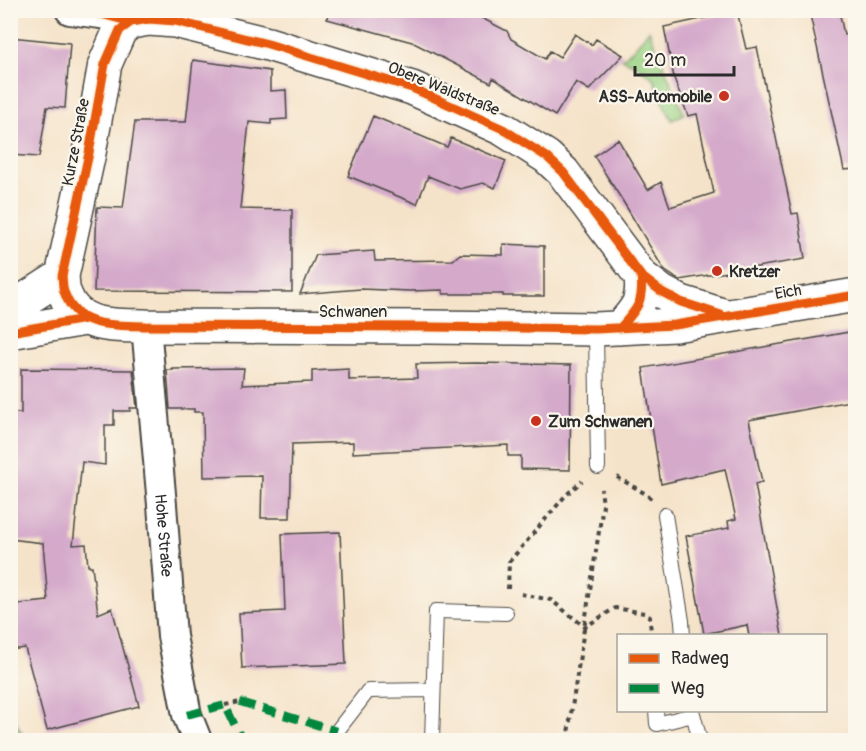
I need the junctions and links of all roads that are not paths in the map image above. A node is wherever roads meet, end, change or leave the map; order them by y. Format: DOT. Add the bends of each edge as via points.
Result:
graph roads {
  1 [pos="70,10"];
  2 [pos="134,16"];
  3 [pos="62,276"];
  4 [pos="641,276"];
  5 [pos="855,295"];
  6 [pos="10,307"];
  7 [pos="726,316"];
  8 [pos="85,319"];
  9 [pos="146,326"];
  10 [pos="608,328"];
  11 [pos="10,332"];
  12 [pos="598,466"];
  13 [pos="665,515"];
  14 [pos="506,613"];
  15 [pos="683,634"];
  16 [pos="433,690"];
  17 [pos="656,712"];
  18 [pos="692,712"];
  19 [pos="197,741"];
  20 [pos="337,741"];
  21 [pos="432,741"];
  22 [pos="700,741"];
  1 -- 2 [label="street"];
  2 -- 3 [label="street, Kurze Straße" via="120,30 105,64"];
  2 -- 4 [label="street, Obere Waldstraße" via="175,21 268,44 412,88 503,129 563,172"];
  3 -- 6 [label="street"];
  3 -- 8 [label="street" via="70,306"];
  4 -- 7 [label="street, Eich" via="681,302"];
  4 -- 10 [label="street" via="643,293 634,313"];
  5 -- 7 [label="street, Eich"];
  7 -- 10 [label="street, Eich" via="675,325"];
  8 -- 9 [label="street, Schwanen" via="104,325"];
  8 -- 11 [label="street, Schwanen"];
  9 -- 10 [label="street, Schwanen"];
  9 -- 19 [label="street, Hohe Straße" via="172,636 187,715"];
  10 -- 12 [label="lane"];
  13 -- 15 [label="lane"];
  14 -- 16 [label="lane" via="436,611"];
  16 -- 20 [label="lane" via="368,691 337,730"];
  16 -- 21 [label="lane"];
  17 -- 18 [label="lane" via="657,724"];
  18 -- 22 [label="lane"];
}
